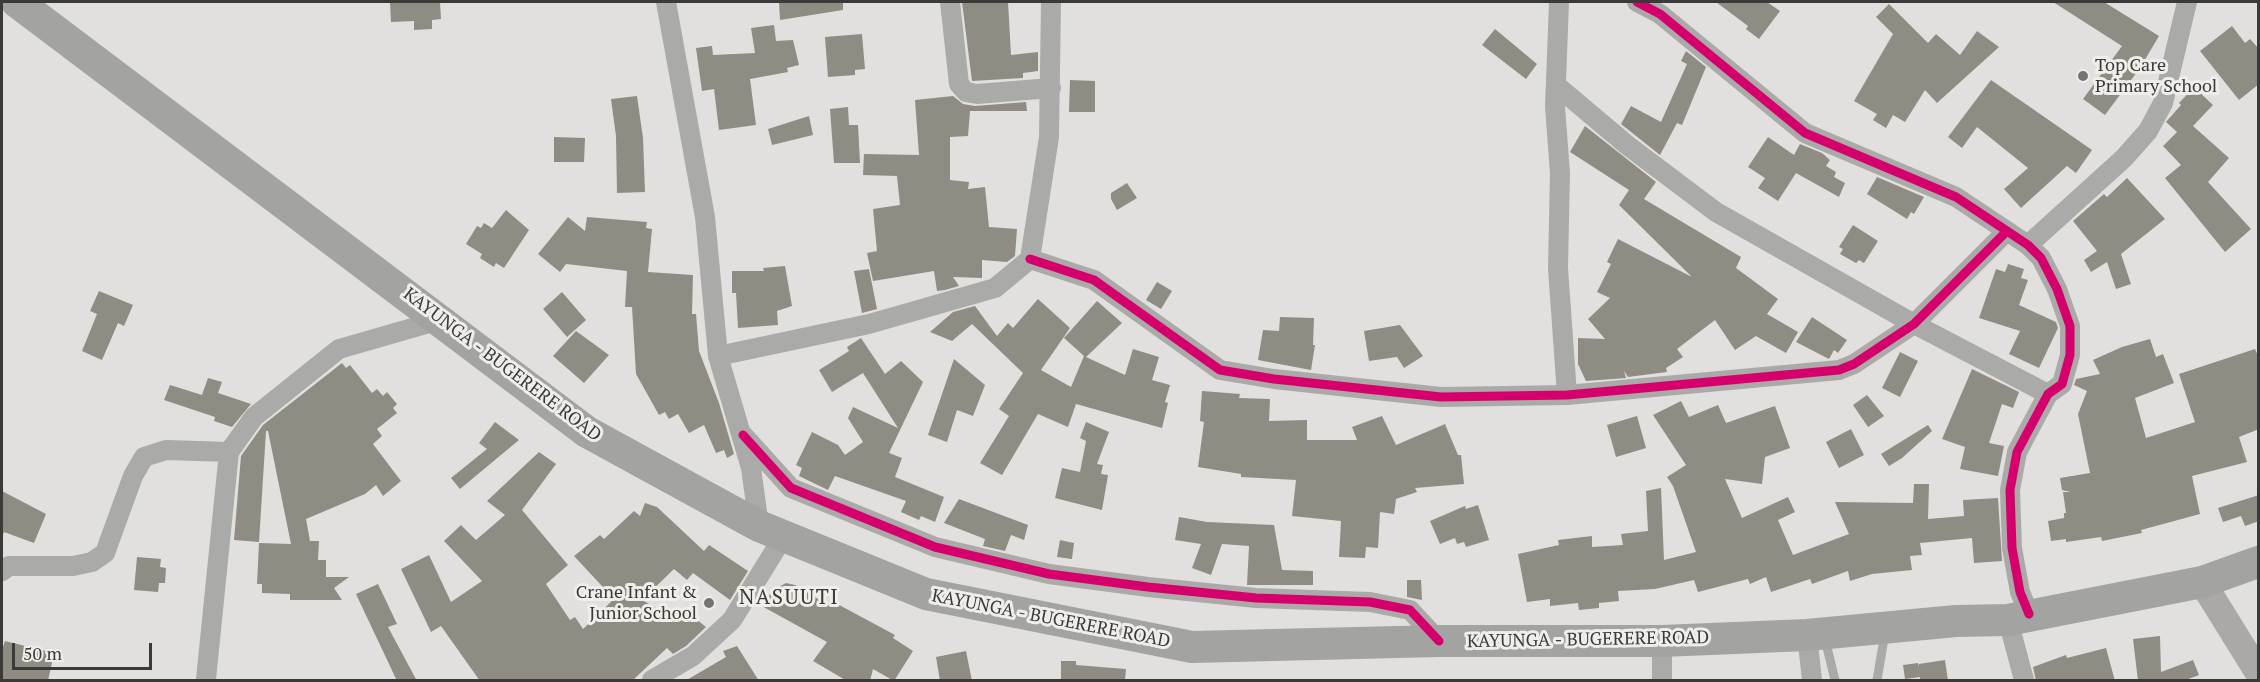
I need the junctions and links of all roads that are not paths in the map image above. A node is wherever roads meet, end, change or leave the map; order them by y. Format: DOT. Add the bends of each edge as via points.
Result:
graph roads {
  1 [pos="17,2"];
  2 [pos="666,2"];
  3 [pos="950,2"];
  4 [pos="1052,2"];
  5 [pos="1559,2"];
  6 [pos="1637,2"];
  7 [pos="2187,2"];
  8 [pos="1557,86"];
  9 [pos="1051,88"];
  10 [pos="2006,232"];
  11 [pos="2028,245"];
  12 [pos="1030,259"];
  13 [pos="440,320"];
  14 [pos="1914,324"];
  15 [pos="718,356"];
  16 [pos="2048,394"];
  17 [pos="1567,395"];
  18 [pos="743,435"];
  19 [pos="229,452"];
  20 [pos="772,530"];
  21 [pos="2259,562"];
  22 [pos="2,571"];
  23 [pos="2202,582"];
  24 [pos="2018,617"];
  25 [pos="1886,628"];
  26 [pos="1815,634"];
  27 [pos="1438,641"];
  28 [pos="1662,641"];
  29 [pos="2259,672"];
  30 [pos="206,679"];
  31 [pos="657,679"];
  32 [pos="1662,681"];
  33 [pos="1812,681"];
  34 [pos="1835,681"];
  35 [pos="1877,681"];
  36 [pos="2024,681"];
  1 -- 13 [label="main road, KAYUNGA - BUGERERE ROAD"];
  2 -- 15 [label="street" via="705,217"];
  3 -- 9 [label="street" via="959,84 966,92"];
  4 -- 9 [label="street"];
  5 -- 8 [label="street"];
  6 -- 10 [label="street" via="1660,14 1805,133 1956,197"];
  7 -- 11 [label="street" via="2163,103 2148,131 2124,158"];
  8 -- 14 [label="street" via="1716,212"];
  8 -- 17 [label="street" via="1558,268"];
  9 -- 12 [label="street" via="1049,137"];
  10 -- 11 [label="street"];
  10 -- 14 [label="street"];
  11 -- 16 [label="street" via="2041,258 2070,326 2070,355 2062,384"];
  12 -- 15 [label="street" via="995,288 869,324"];
  12 -- 17 [label="street" via="1094,280 1220,370 1441,397"];
  13 -- 19 [label="street" via="339,349 254,417"];
  13 -- 20 [label="main road, KAYUNGA - BUGERERE ROAD" via="587,432"];
  14 -- 16 [label="street"];
  14 -- 17 [label="street" via="1839,370"];
  15 -- 18 [label="street"];
  16 -- 24 [label="street" via="2017,452 2010,490 2012,548 2020,592"];
  18 -- 20 [label="street"];
  18 -- 27 [label="street" via="791,488 935,547 1049,574 1148,587 1256,598 1370,602 1410,610"];
  19 -- 22 [label="street" via="166,450 144,457 133,476 105,553 92,562 73,566 9,566"];
  19 -- 30 [label="street"];
  20 -- 27 [label="main road, KAYUNGA - BUGERERE ROAD" via="926,594 1192,647"];
  20 -- 31 [label="street" via="732,620 693,656"];
  21 -- 23 [label="main road, KAYUNGA - BUGERERE ROAD"];
  23 -- 24 [label="main road, KAYUNGA - BUGERERE ROAD"];
  23 -- 29 [label="street"];
  24 -- 25 [label="main road, KAYUNGA - BUGERERE ROAD"];
  24 -- 36 [label="street"];
  25 -- 26 [label="main road, KAYUNGA - BUGERERE ROAD"];
  25 -- 35 [label="lane"];
  26 -- 28 [label="main road, KAYUNGA - BUGERERE ROAD"];
  26 -- 33 [label="street"];
  26 -- 34 [label="lane"];
  27 -- 28 [label="main road, KAYUNGA - BUGERERE ROAD"];
  28 -- 32 [label="street"];
}
